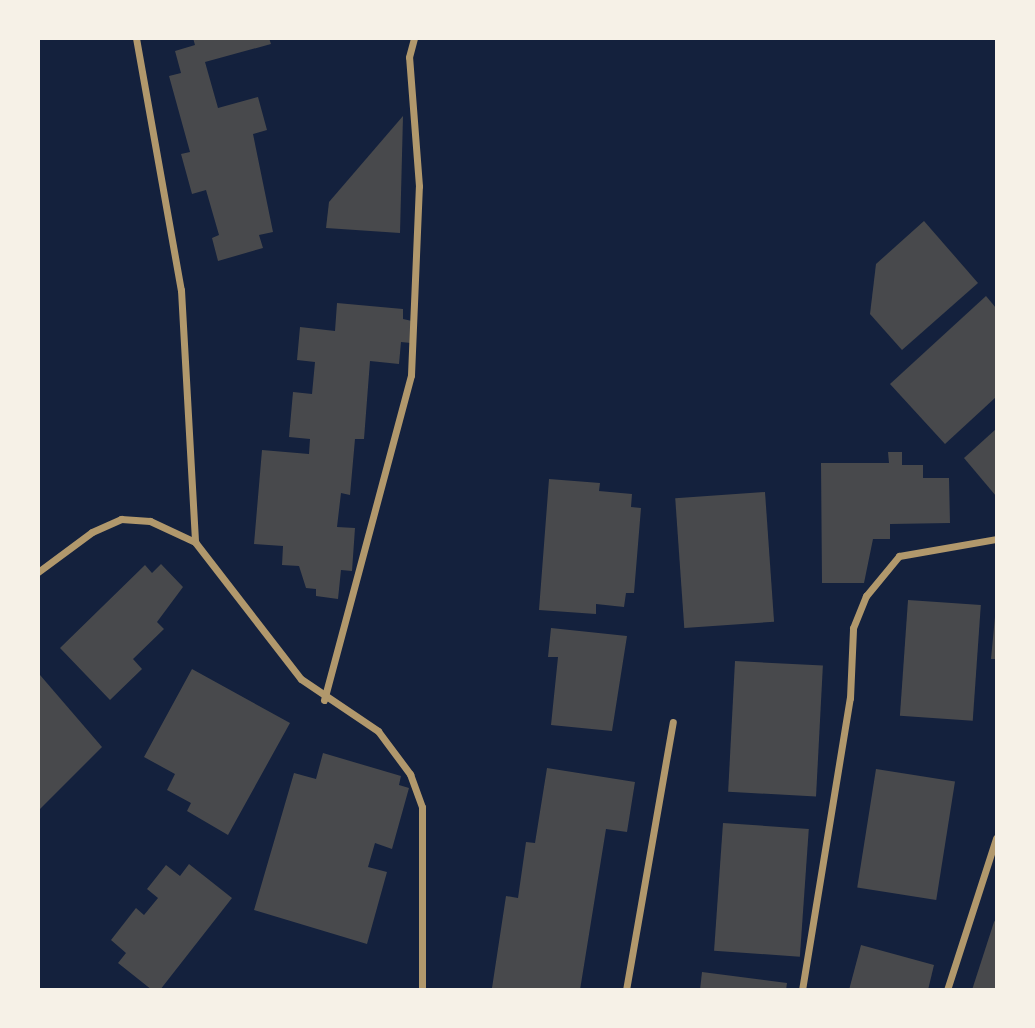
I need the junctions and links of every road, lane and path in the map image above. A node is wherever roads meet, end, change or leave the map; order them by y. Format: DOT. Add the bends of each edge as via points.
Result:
graph roads {
  1 [pos="136,38"];
  2 [pos="414,38"];
  3 [pos="996,540"];
  4 [pos="195,542"];
  5 [pos="38,572"];
  6 [pos="324,700"];
  7 [pos="673,722"];
  8 [pos="996,838"];
  9 [pos="422,989"];
  10 [pos="626,989"];
  11 [pos="802,989"];
  12 [pos="947,989"];
  1 -- 4 [label="street" via="181,290"];
  2 -- 6 [label="street" via="409,57 419,186 411,374"];
  3 -- 11 [label="street" via="899,556 866,596 853,628 850,698"];
  4 -- 5 [label="street" via="150,521 121,519 92,532"];
  4 -- 6 [label="street"];
  6 -- 9 [label="street" via="378,731 410,774 422,807"];
  7 -- 10 [label="street"];
  8 -- 12 [label="street"];
}
